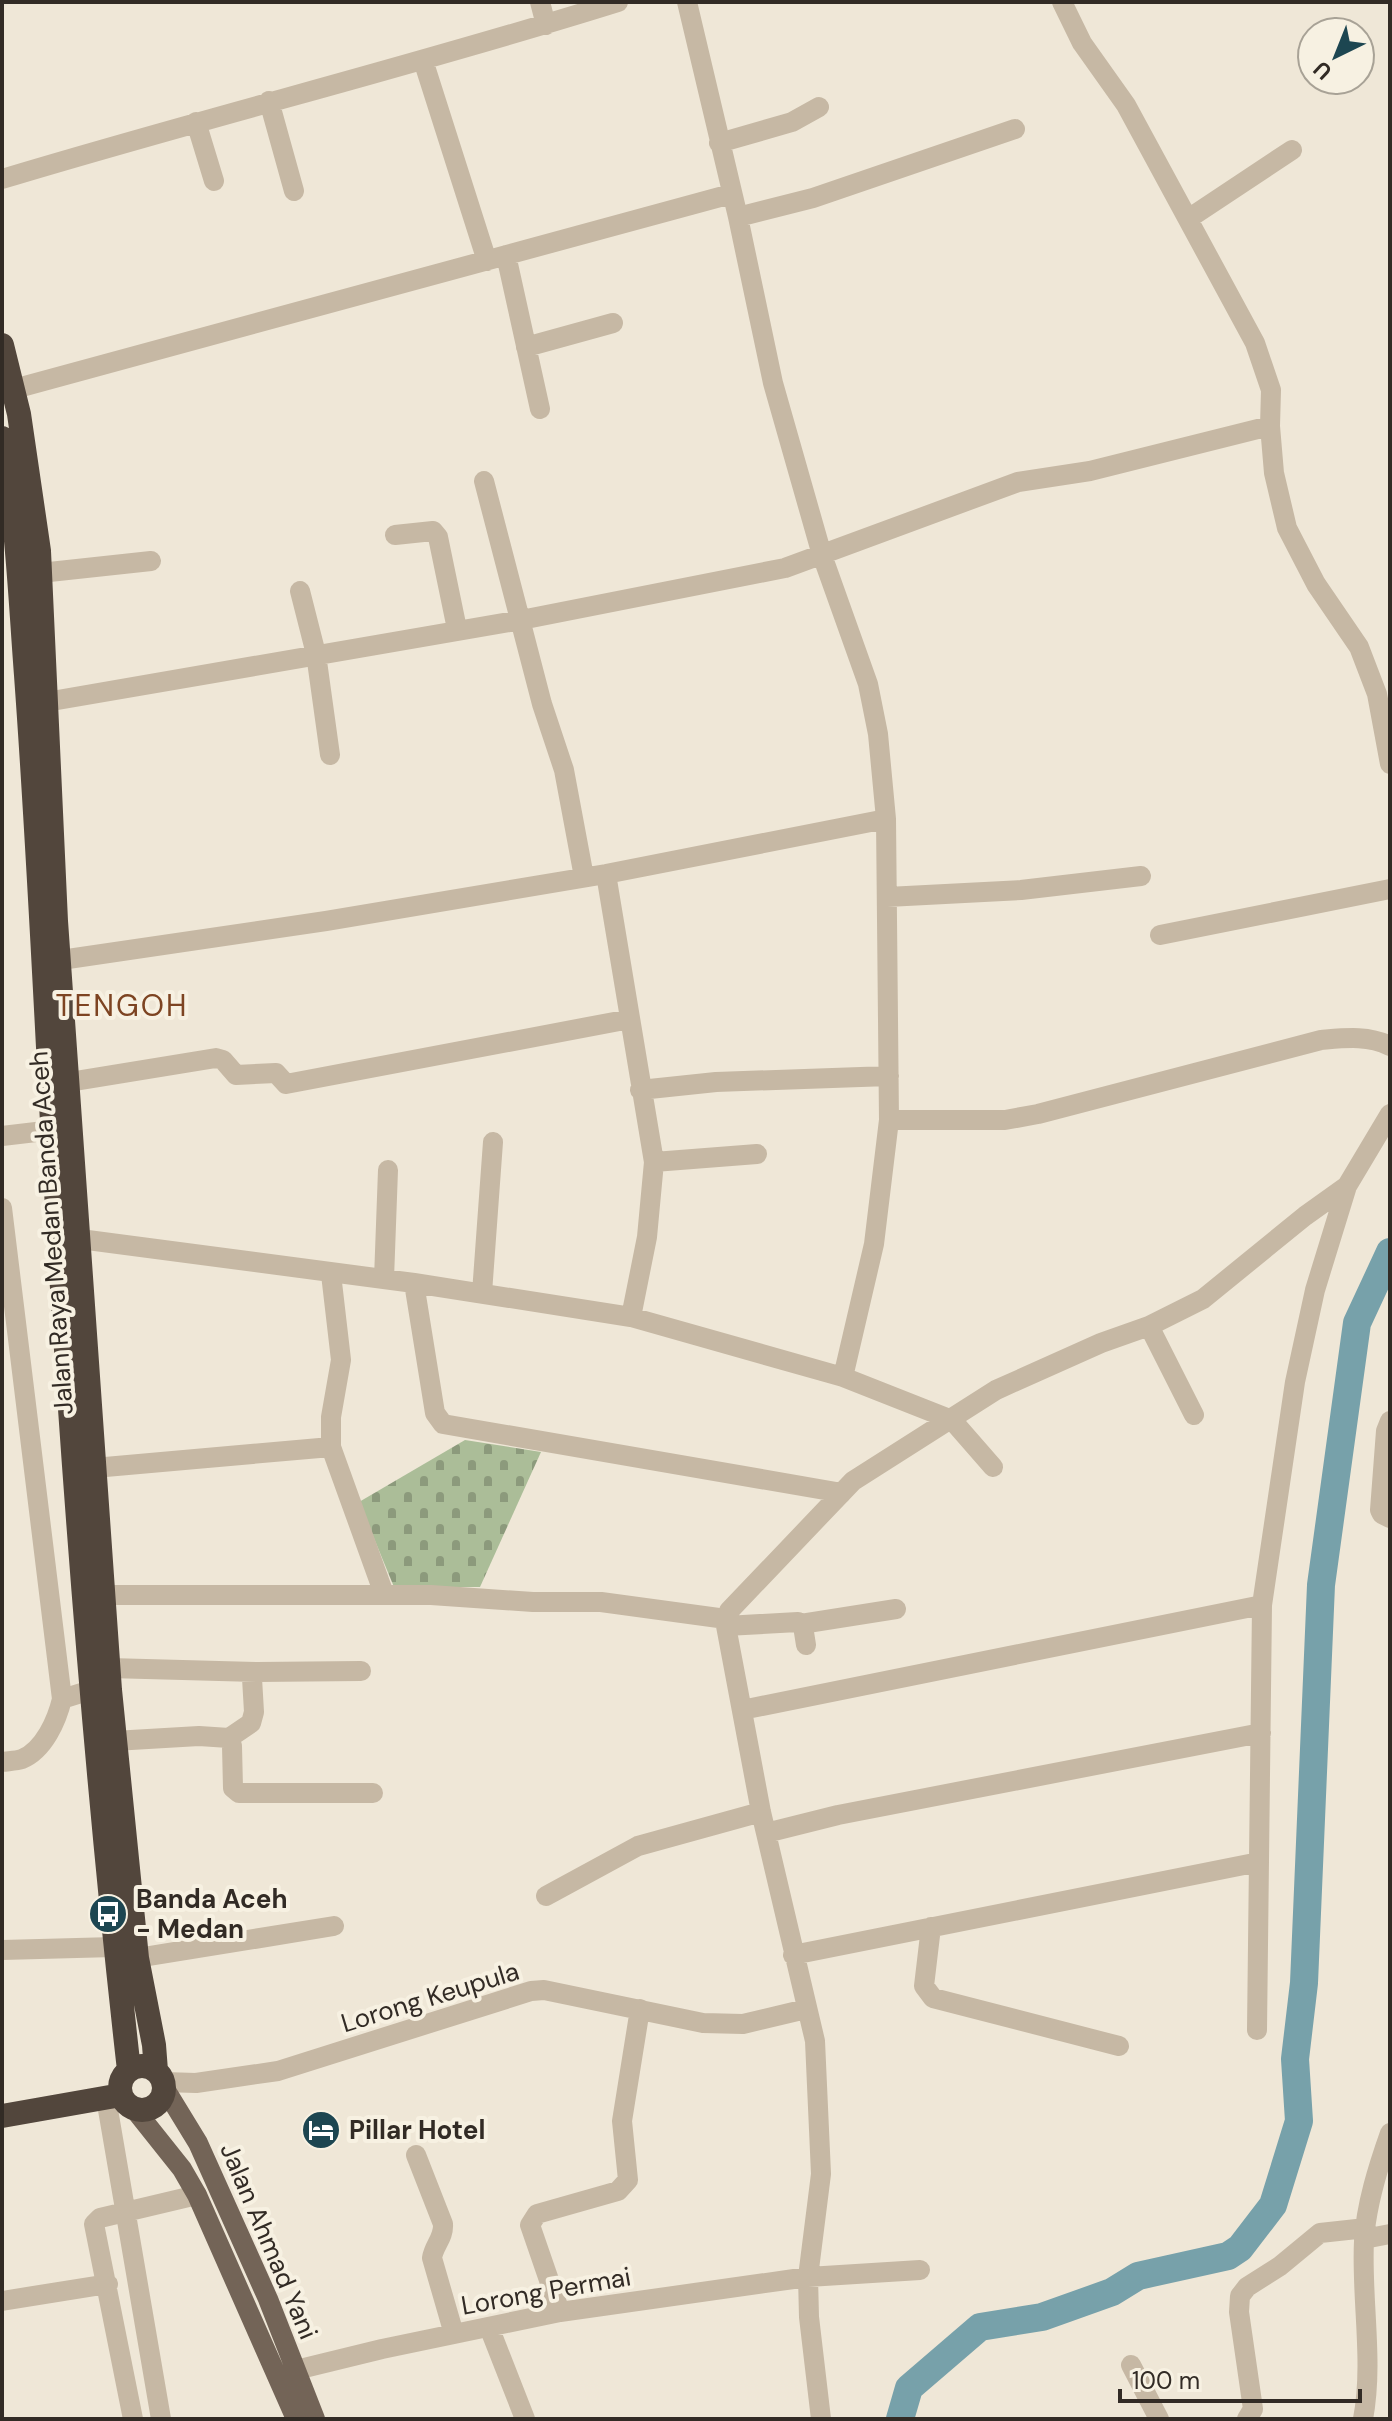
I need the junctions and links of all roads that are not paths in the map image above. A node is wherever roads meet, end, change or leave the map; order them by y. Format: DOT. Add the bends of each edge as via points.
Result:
graph roads {
  1 [pos="540,2"];
  2 [pos="618,2"];
  3 [pos="687,2"];
  4 [pos="1062,2"];
  5 [pos="546,25"];
  6 [pos="423,60"];
  7 [pos="269,101"];
  8 [pos="819,107"];
  9 [pos="196,122"];
  10 [pos="1015,129"];
  11 [pos="719,143"];
  12 [pos="1292,150"];
  13 [pos="2,179"];
  14 [pos="214,181"];
  15 [pos="294,191"];
  16 [pos="731,194"];
  17 [pos="738,217"];
  18 [pos="1188,219"];
  19 [pos="497,258"];
  20 [pos="613,323"];
  21 [pos="526,347"];
  22 [pos="3,355"];
  23 [pos="14,389"];
  24 [pos="540,409"];
  25 [pos="1270,426"];
  26 [pos="2,438"];
  27 [pos="484,481"];
  28 [pos="395,535"];
  29 [pos="822,555"];
  30 [pos="151,561"];
  31 [pos="40,573"];
  32 [pos="300,591"];
  33 [pos="521,620"];
  34 [pos="457,629"];
  35 [pos="316,654"];
  36 [pos="46,702"];
  37 [pos="330,755"];
  38 [pos="1390,764"];
  39 [pos="886,819"];
  40 [pos="606,874"];
  41 [pos="1141,876"];
  42 [pos="584,877"];
  43 [pos="1390,889"];
  44 [pos="887,897"];
  45 [pos="49,922"];
  46 [pos="1160,935"];
  47 [pos="61,960"];
  48 [pos="630,1019"];
  49 [pos="1390,1046"];
  50 [pos="889,1076"];
  51 [pos="69,1082"];
  52 [pos="640,1090"];
  53 [pos="1390,1114"];
  54 [pos="889,1120"];
  55 [pos="53,1130"];
  56 [pos="2,1136"];
  57 [pos="493,1142"];
  58 [pos="757,1154"];
  59 [pos="654,1162"];
  60 [pos="388,1170"];
  61 [pos="1347,1186"];
  62 [pos="2,1208"];
  63 [pos="80,1239"];
  64 [pos="331,1274"];
  65 [pos="384,1279"];
  66 [pos="414,1283"];
  67 [pos="482,1293"];
  68 [pos="631,1317"];
  69 [pos="1149,1326"];
  70 [pos="10,1330"];
  71 [pos="843,1377"];
  72 [pos="1194,1415"];
  73 [pos="952,1420"];
  74 [pos="1390,1421"];
  75 [pos="331,1447"];
  76 [pos="993,1467"];
  77 [pos="94,1468"];
  78 [pos="842,1493"];
  79 [pos="1390,1518"];
  80 [pos="384,1594"];
  81 [pos="105,1595"];
  82 [pos="1262,1605"];
  83 [pos="896,1609"];
  84 [pos="726,1623"];
  85 [pos="801,1624"];
  86 [pos="806,1645"];
  87 [pos="361,1671"];
  88 [pos="257,1672"];
  89 [pos="103,1683"];
  90 [pos="62,1699"];
  91 [pos="742,1710"];
  92 [pos="1261,1733"];
  93 [pos="229,1738"];
  94 [pos="114,1741"];
  95 [pos="2,1762"];
  96 [pos="373,1793"];
  97 [pos="761,1812"];
  98 [pos="766,1833"];
  99 [pos="1259,1862"];
  100 [pos="546,1896"];
  101 [pos="334,1926"];
  102 [pos="931,1927"];
  103 [pos="114,1947"];
  104 [pos="2,1950"];
  105 [pos="793,1955"];
  106 [pos="137,1958"];
  107 [pos="640,2009"];
  108 [pos="806,2009"];
  109 [pos="1257,2030"];
  110 [pos="1119,2046"];
  111 [pos="129,2070"];
  112 [pos="162,2081"];
  113 [pos="121,2101"];
  114 [pos="2,2116"];
  115 [pos="1390,2133"];
  116 [pos="416,2155"];
  117 [pos="197,2195"];
  118 [pos="125,2211"];
  119 [pos="1365,2233"];
  120 [pos="1390,2234"];
  121 [pos="920,2270"];
  122 [pos="808,2277"];
  123 [pos="108,2284"];
  124 [pos="2,2301"];
  125 [pos="560,2312"];
  126 [pos="489,2327"];
  127 [pos="454,2334"];
  128 [pos="1131,2365"];
  129 [pos="296,2370"];
  130 [pos="133,2419"];
  131 [pos="161,2419"];
  132 [pos="296,2419"];
  133 [pos="315,2419"];
  134 [pos="525,2419"];
  135 [pos="821,2419"];
  136 [pos="1159,2419"];
  137 [pos="1247,2419"];
  138 [pos="1363,2419"];
  1 -- 5 [label="street"];
  2 -- 5 [label="street"];
  3 -- 11 [label="street"];
  4 -- 18 [label="street"];
  5 -- 6 [label="street"];
  6 -- 7 [label="street"];
  6 -- 19 [label="street"];
  7 -- 9 [label="street"];
  7 -- 15 [label="street"];
  8 -- 11 [label="street" via="792,122"];
  9 -- 13 [label="street"];
  9 -- 14 [label="street"];
  10 -- 17 [label="street" via="813,198"];
  11 -- 16 [label="street"];
  12 -- 18 [label="street"];
  16 -- 17 [label="street"];
  16 -- 19 [label="street"];
  17 -- 29 [label="street" via="773,383"];
  18 -- 25 [label="street" via="1266,370"];
  19 -- 21 [label="street"];
  19 -- 23 [label="street"];
  20 -- 21 [label="street"];
  21 -- 24 [label="street"];
  22 -- 23 [label="highway, Jalan Raya Medan Banda Aceh"];
  23 -- 31 [label="highway, Jalan Raya Medan Banda Aceh"];
  25 -- 29 [label="street" via="1090,471 1018,482"];
  25 -- 38 [label="street" via="1287,528 1316,584 1359,647 1377,694"];
  26 -- 45 [label="highway, Jalan Raya Medan Banda Aceh" via="13,494"];
  27 -- 33 [label="street"];
  28 -- 34 [label="street" via="422,530 438,537"];
  29 -- 33 [label="street" via="785,568"];
  29 -- 39 [label="street" via="868,684"];
  30 -- 31 [label="street"];
  31 -- 36 [label="highway, Jalan Raya Medan Banda Aceh"];
  32 -- 35 [label="street"];
  33 -- 34 [label="street"];
  33 -- 42 [label="street" via="564,770"];
  34 -- 35 [label="street"];
  35 -- 36 [label="street"];
  35 -- 37 [label="street"];
  36 -- 45 [label="highway, Jalan Raya Medan Banda Aceh" via="53,810"];
  39 -- 40 [label="street"];
  39 -- 44 [label="street"];
  40 -- 42 [label="street"];
  40 -- 48 [label="street"];
  41 -- 44 [label="street" via="1021,890"];
  42 -- 47 [label="street"];
  43 -- 46 [label="street"];
  44 -- 50 [label="street"];
  45 -- 47 [label="highway, Jalan Raya Medan Banda Aceh"];
  45 -- 55 [label="highway, Jalan Raya Medan Banda Aceh"];
  47 -- 51 [label="highway, Jalan Raya Medan Banda Aceh"];
  48 -- 51 [label="street" via="286,1084 276,1073 236,1075 216,1058"];
  48 -- 52 [label="street"];
  49 -- 54 [label="street" via="1352,1037 1321,1040 1005,1120"];
  50 -- 52 [label="street"];
  50 -- 54 [label="street"];
  51 -- 63 [label="highway, Jalan Raya Medan Banda Aceh"];
  52 -- 59 [label="street"];
  53 -- 61 [label="street"];
  54 -- 71 [label="street" via="874,1244"];
  55 -- 56 [label="street"];
  55 -- 89 [label="highway, Jalan Raya Medan Banda Aceh"];
  57 -- 67 [label="street"];
  58 -- 59 [label="street"];
  59 -- 68 [label="street" via="647,1237"];
  60 -- 65 [label="street"];
  61 -- 69 [label="street" via="1210,1294"];
  61 -- 82 [label="street" via="1315,1290 1295,1382"];
  62 -- 70 [label="street"];
  63 -- 64 [label="street"];
  63 -- 77 [label="highway, Jalan Raya Medan Banda Aceh"];
  64 -- 65 [label="street"];
  64 -- 75 [label="street" via="341,1360"];
  65 -- 66 [label="street"];
  66 -- 67 [label="street"];
  66 -- 78 [label="street" via="435,1413 443,1424"];
  67 -- 68 [label="street"];
  68 -- 71 [label="street"];
  69 -- 72 [label="street"];
  69 -- 73 [label="street" via="1018,1379"];
  70 -- 90 [label="street"];
  71 -- 73 [label="street"];
  73 -- 76 [label="street"];
  73 -- 78 [label="street" via="876,1465"];
  74 -- 79 [label="street" via="1380,1510"];
  75 -- 77 [label="street"];
  75 -- 80 [label="street"];
  77 -- 81 [label="highway, Jalan Raya Medan Banda Aceh"];
  78 -- 84 [label="street" via="742,1595"];
  80 -- 81 [label="street"];
  80 -- 84 [label="street" via="601,1602"];
  81 -- 89 [label="highway, Jalan Raya Medan Banda Aceh"];
  82 -- 91 [label="street"];
  82 -- 92 [label="street"];
  83 -- 85 [label="street"];
  84 -- 85 [label="street"];
  84 -- 91 [label="street"];
  85 -- 86 [label="street"];
  87 -- 88 [label="street"];
  88 -- 89 [label="street"];
  88 -- 93 [label="street" via="252,1678 251,1723"];
  89 -- 90 [label="street"];
  89 -- 94 [label="highway, Jalan Raya Medan Banda Aceh"];
  89 -- 103 [label="highway, Jalan Raya Medan Banda Aceh"];
  90 -- 95 [label="street" via="39,1745 22,1758"];
  91 -- 97 [label="street"];
  92 -- 98 [label="street"];
  92 -- 99 [label="street"];
  93 -- 94 [label="street"];
  93 -- 96 [label="street" via="235,1792"];
  94 -- 106 [label="highway, Jalan Raya Medan Banda Aceh"];
  97 -- 98 [label="street"];
  97 -- 100 [label="street" via="638,1846"];
  98 -- 105 [label="street"];
  99 -- 102 [label="street"];
  99 -- 109 [label="street"];
  101 -- 106 [label="street"];
  102 -- 105 [label="street"];
  102 -- 110 [label="street" via="924,1986 933,1998"];
  103 -- 104 [label="street"];
  103 -- 111 [label="highway, Jalan Raya Medan Banda Aceh"];
  105 -- 108 [label="street"];
  106 -- 112 [label="highway, Jalan Raya Medan Banda Aceh"];
  107 -- 108 [label="street, Lorong Keupula" via="729,2025"];
  107 -- 112 [label="street, Lorong Keupula" via="531,1991 278,2071 196,2083"];
  107 -- 125 [label="street" via="622,2121 628,2180 618,2191 531,2220"];
  108 -- 122 [label="street" via="815,2041 821,2174"];
  111 -- 112 [label="highway" via="143,2066"];
  111 -- 113 [label="highway" via="121,2081"];
  112 -- 113 [label="highway" via="164,2096 156,2107 142,2111"];
  112 -- 129 [label="main road, Jalan Ahmad Yani" via="198,2143"];
  113 -- 114 [label="highway"];
  113 -- 117 [label="main road" via="182,2169"];
  113 -- 118 [label="street"];
  115 -- 119 [label="street"];
  116 -- 127 [label="street" via="443,2224 432,2258"];
  117 -- 118 [label="street"];
  117 -- 132 [label="main road"];
  118 -- 123 [label="street" via="94,2224"];
  118 -- 131 [label="street"];
  119 -- 120 [label="street"];
  119 -- 137 [label="street" via="1320,2233 1240,2296 1253,2409"];
  119 -- 138 [label="street"];
  121 -- 122 [label="street, Lorong Permai"];
  122 -- 125 [label="street, Lorong Permai"];
  122 -- 135 [label="street"];
  123 -- 124 [label="street"];
  123 -- 130 [label="street"];
  125 -- 126 [label="street, Lorong Permai"];
  126 -- 127 [label="street, Lorong Permai"];
  126 -- 134 [label="street"];
  127 -- 129 [label="street, Lorong Permai"];
  128 -- 136 [label="street"];
  129 -- 133 [label="main road, Jalan Ahmad Yani"];
}
